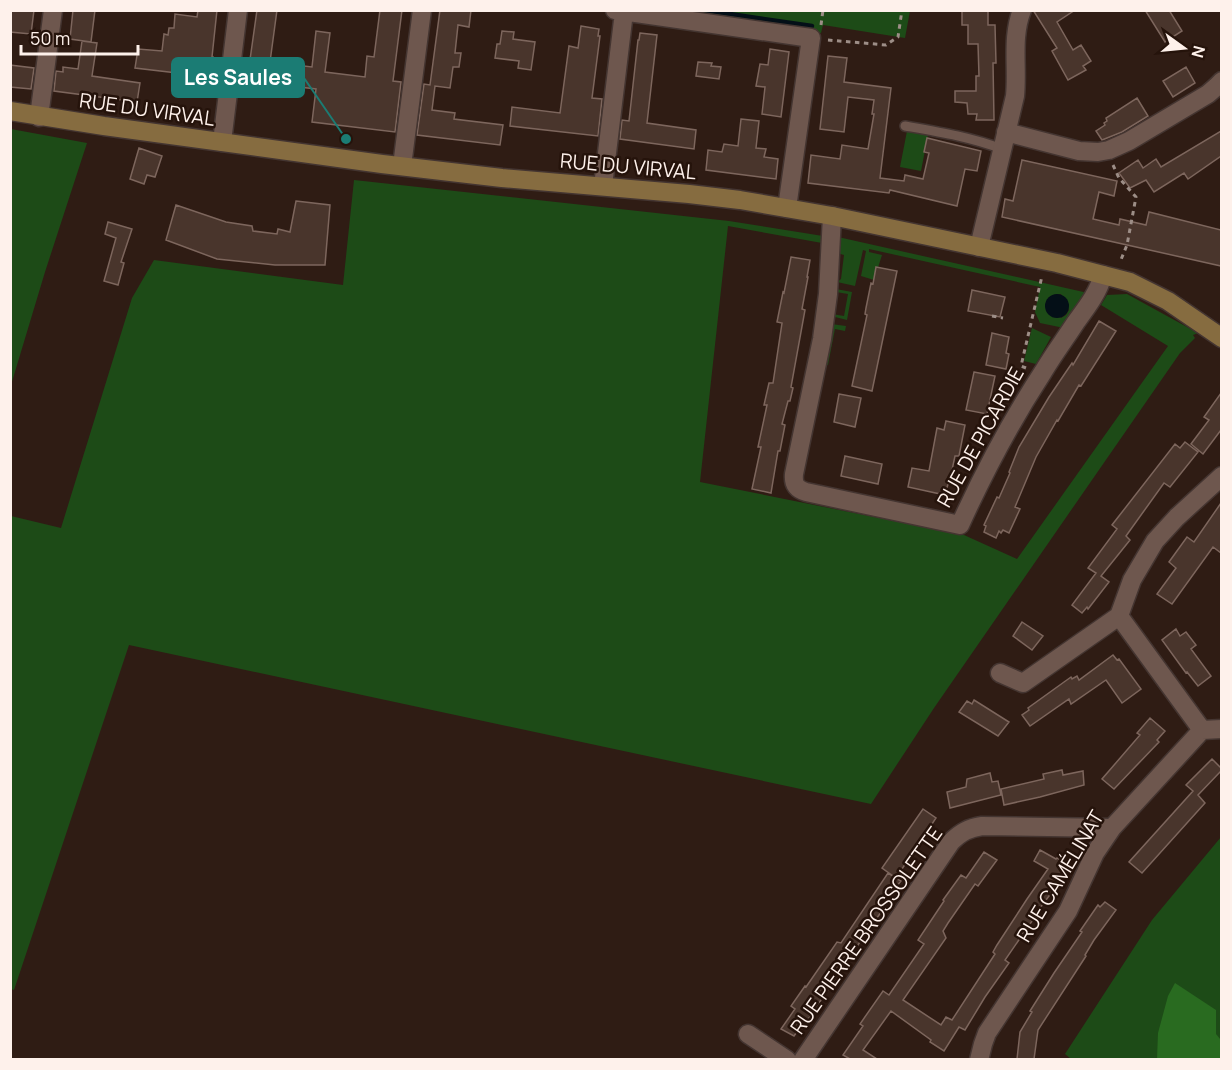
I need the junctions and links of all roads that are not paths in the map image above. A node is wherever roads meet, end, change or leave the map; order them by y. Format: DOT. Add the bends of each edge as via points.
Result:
graph roads {
  1 [pos="53,10"];
  2 [pos="238,10"];
  3 [pos="422,10"];
  4 [pos="1022,10"];
  5 [pos="620,11"];
  6 [pos="1221,81"];
  7 [pos="10,111"];
  8 [pos="39,117"];
  9 [pos="905,126"];
  10 [pos="1004,140"];
  11 [pos="222,142"];
  12 [pos="402,166"];
  13 [pos="603,186"];
  14 [pos="787,208"];
  15 [pos="832,216"];
  16 [pos="979,247"];
  17 [pos="1108,276"];
  18 [pos="1221,338"];
  19 [pos="1221,476"];
  20 [pos="1119,616"];
  21 [pos="1000,673"];
  22 [pos="1221,729"];
  23 [pos="1202,730"];
  24 [pos="1112,828"];
  25 [pos="748,1034"];
  26 [pos="787,1059"];
  27 [pos="803,1059"];
  28 [pos="979,1059"];
  1 -- 8 [label="street"];
  2 -- 11 [label="street"];
  3 -- 12 [label="street"];
  4 -- 10 [label="street" via="1016,32 1015,96"];
  5 -- 13 [label="street"];
  5 -- 14 [label="street" via="811,38"];
  6 -- 10 [label="street" via="1208,94 1129,141 1106,150 1079,151"];
  7 -- 8 [label="street, RUE DU VIRVAL"];
  8 -- 11 [label="street, RUE DU VIRVAL"];
  9 -- 10 [label="lane"];
  10 -- 16 [label="street"];
  11 -- 12 [label="street, RUE DU VIRVAL"];
  12 -- 13 [label="street, RUE DU VIRVAL"];
  13 -- 14 [label="street, RUE DU VIRVAL"];
  14 -- 15 [label="street, RUE DU VIRVAL"];
  15 -- 16 [label="street, RUE DU VIRVAL"];
  15 -- 17 [label="street, RUE DE PICARDIE" via="822,339 794,474 795,486 960,525 1003,438 1042,372"];
  16 -- 17 [label="street, RUE DU VIRVAL"];
  17 -- 18 [label="street, RUE DU VIRVAL" via="1156,294"];
  19 -- 20 [label="street" via="1155,541 1132,580"];
  20 -- 21 [label="street" via="1023,683"];
  20 -- 23 [label="street"];
  22 -- 23 [label="street"];
  23 -- 24 [label="street, RUE CAMÉLINAT"];
  24 -- 27 [label="street, RUE PIERRE BROSSOLETTE" via="982,826 959,834"];
  24 -- 28 [label="street, RUE CAMÉLINAT" via="1095,853 1068,911 987,1033"];
  25 -- 26 [label="street"];
}
